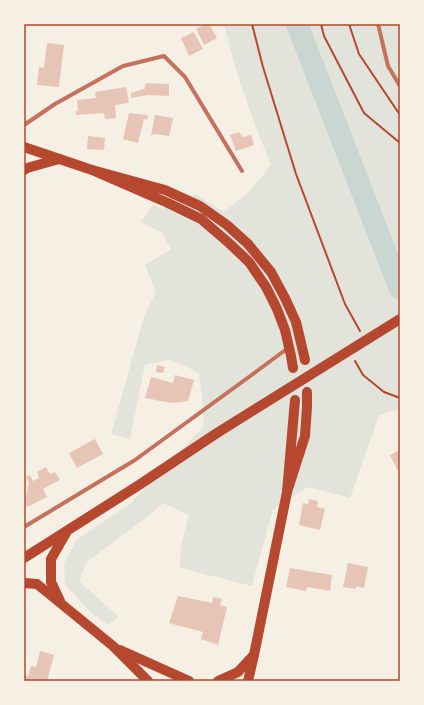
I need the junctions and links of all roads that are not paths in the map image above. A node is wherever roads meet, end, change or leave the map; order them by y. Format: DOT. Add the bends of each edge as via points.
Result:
graph roads {
  1 [pos="378,24"];
  2 [pos="400,86"];
  3 [pos="24,125"];
  4 [pos="24,147"];
  5 [pos="59,159"];
  6 [pos="24,170"];
  7 [pos="92,170"];
  8 [pos="242,171"];
  9 [pos="400,319"];
  10 [pos="289,347"];
  11 [pos="305,360"];
  12 [pos="292,368"];
  13 [pos="307,392"];
  14 [pos="295,400"];
  15 [pos="287,492"];
  16 [pos="24,527"];
  17 [pos="67,531"];
  18 [pos="24,558"];
  19 [pos="24,583"];
  20 [pos="61,603"];
  21 [pos="113,646"];
  22 [pos="254,655"];
  23 [pos="148,681"];
  24 [pos="190,681"];
  25 [pos="218,681"];
  26 [pos="248,681"];
  1 -- 2 [label="street" via="388,66"];
  3 -- 8 [label="street" via="55,104 122,66 164,56 185,77"];
  4 -- 5 [label="main road"];
  5 -- 6 [label="main road"];
  5 -- 7 [label="main road"];
  7 -- 10 [label="main road" via="201,219 230,243 249,262 266,287 277,309"];
  7 -- 11 [label="main road" via="165,190 200,206 227,225 248,244 271,272 296,322"];
  9 -- 17 [label="main road" via="217,433"];
  10 -- 12 [label="main road"];
  10 -- 16 [label="street" via="135,460"];
  13 -- 15 [label="main road" via="305,436"];
  14 -- 15 [label="main road"];
  15 -- 22 [label="main road"];
  17 -- 18 [label="main road"];
  17 -- 20 [label="main road" via="50,559 51,582"];
  19 -- 20 [label="main road" via="37,584"];
  20 -- 21 [label="main road"];
  21 -- 23 [label="main road"];
  21 -- 24 [label="main road"];
  22 -- 25 [label="main road" via="238,672"];
  22 -- 26 [label="main road"];
}
